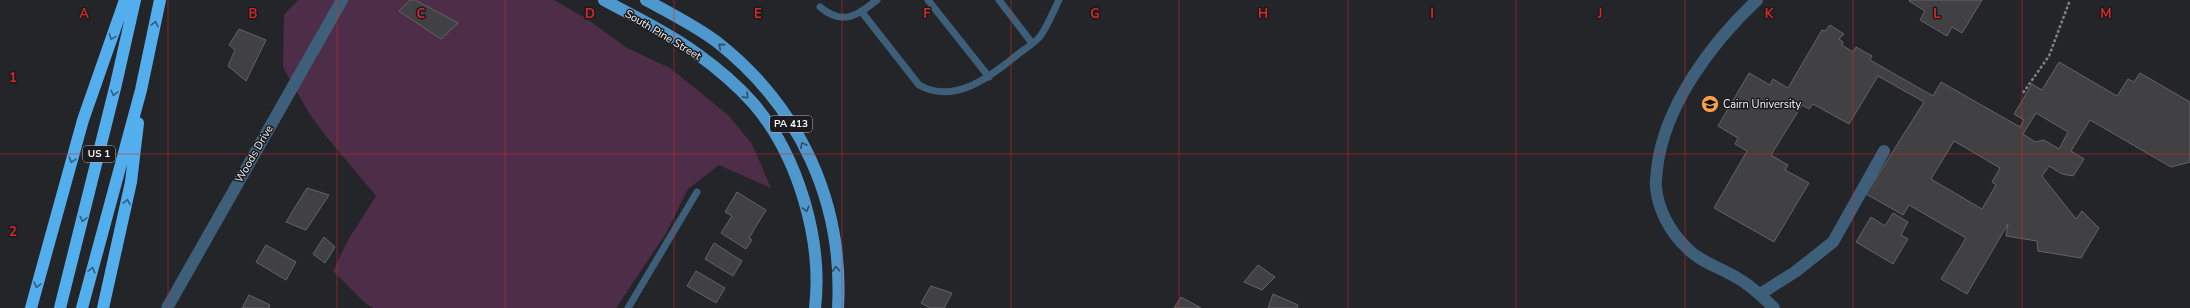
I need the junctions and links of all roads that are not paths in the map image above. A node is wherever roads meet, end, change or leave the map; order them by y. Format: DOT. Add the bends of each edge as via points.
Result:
graph roads {
  1 [pos="126,0"];
  2 [pos="135,0"];
  3 [pos="160,0"];
  4 [pos="342,0"];
  5 [pos="604,0"];
  6 [pos="646,0"];
  7 [pos="877,0"];
  8 [pos="928,0"];
  9 [pos="999,0"];
  10 [pos="1059,0"];
  11 [pos="1757,0"];
  12 [pos="820,7"];
  13 [pos="861,11"];
  14 [pos="1032,43"];
  15 [pos="989,78"];
  16 [pos="141,90"];
  17 [pos="1884,151"];
  18 [pos="698,192"];
  19 [pos="1760,294"];
  20 [pos="31,308"];
  21 [pos="60,308"];
  22 [pos="82,308"];
  23 [pos="103,308"];
  24 [pos="167,308"];
  25 [pos="628,308"];
  26 [pos="815,308"];
  27 [pos="838,308"];
  28 [pos="1774,308"];
  1 -- 20 [label="highway, one-way" via="84,120"];
  2 -- 21 [label="highway, US 1, one-way"];
  16 -- 3 [label="highway, US 1, one-way"];
  4 -- 24 [label="street, Woods Drive"];
  5 -- 26 [label="main road, South Pine Street / PA 413, one-way" via="695,52 727,78 753,104 770,126 794,170 807,210 817,289"];
  27 -- 6 [label="main road, South Pine Street / PA 413, one-way" via="831,213 818,174 788,118 746,67 716,41"];
  7 -- 13 [label="lane"];
  8 -- 15 [label="lane"];
  9 -- 14 [label="lane"];
  10 -- 14 [label="lane" via="1040,37"];
  11 -- 19 [label="street" via="1735,21 1701,64 1671,117 1659,149 1655,186 1661,210 1671,231 1687,249 1735,276"];
  12 -- 13 [label="lane" via="832,17 848,17"];
  13 -- 15 [label="lane" via="918,85 930,91 960,90"];
  14 -- 15 [label="lane"];
  22 -- 16 [label="highway, US 1, one-way"];
  23 -- 16 [label="highway, one-way" via="131,182"];
  17 -- 19 [label="street" via="1833,242 1795,272"];
  18 -- 25 [label="lane"];
  19 -- 28 [label="street"];
}
